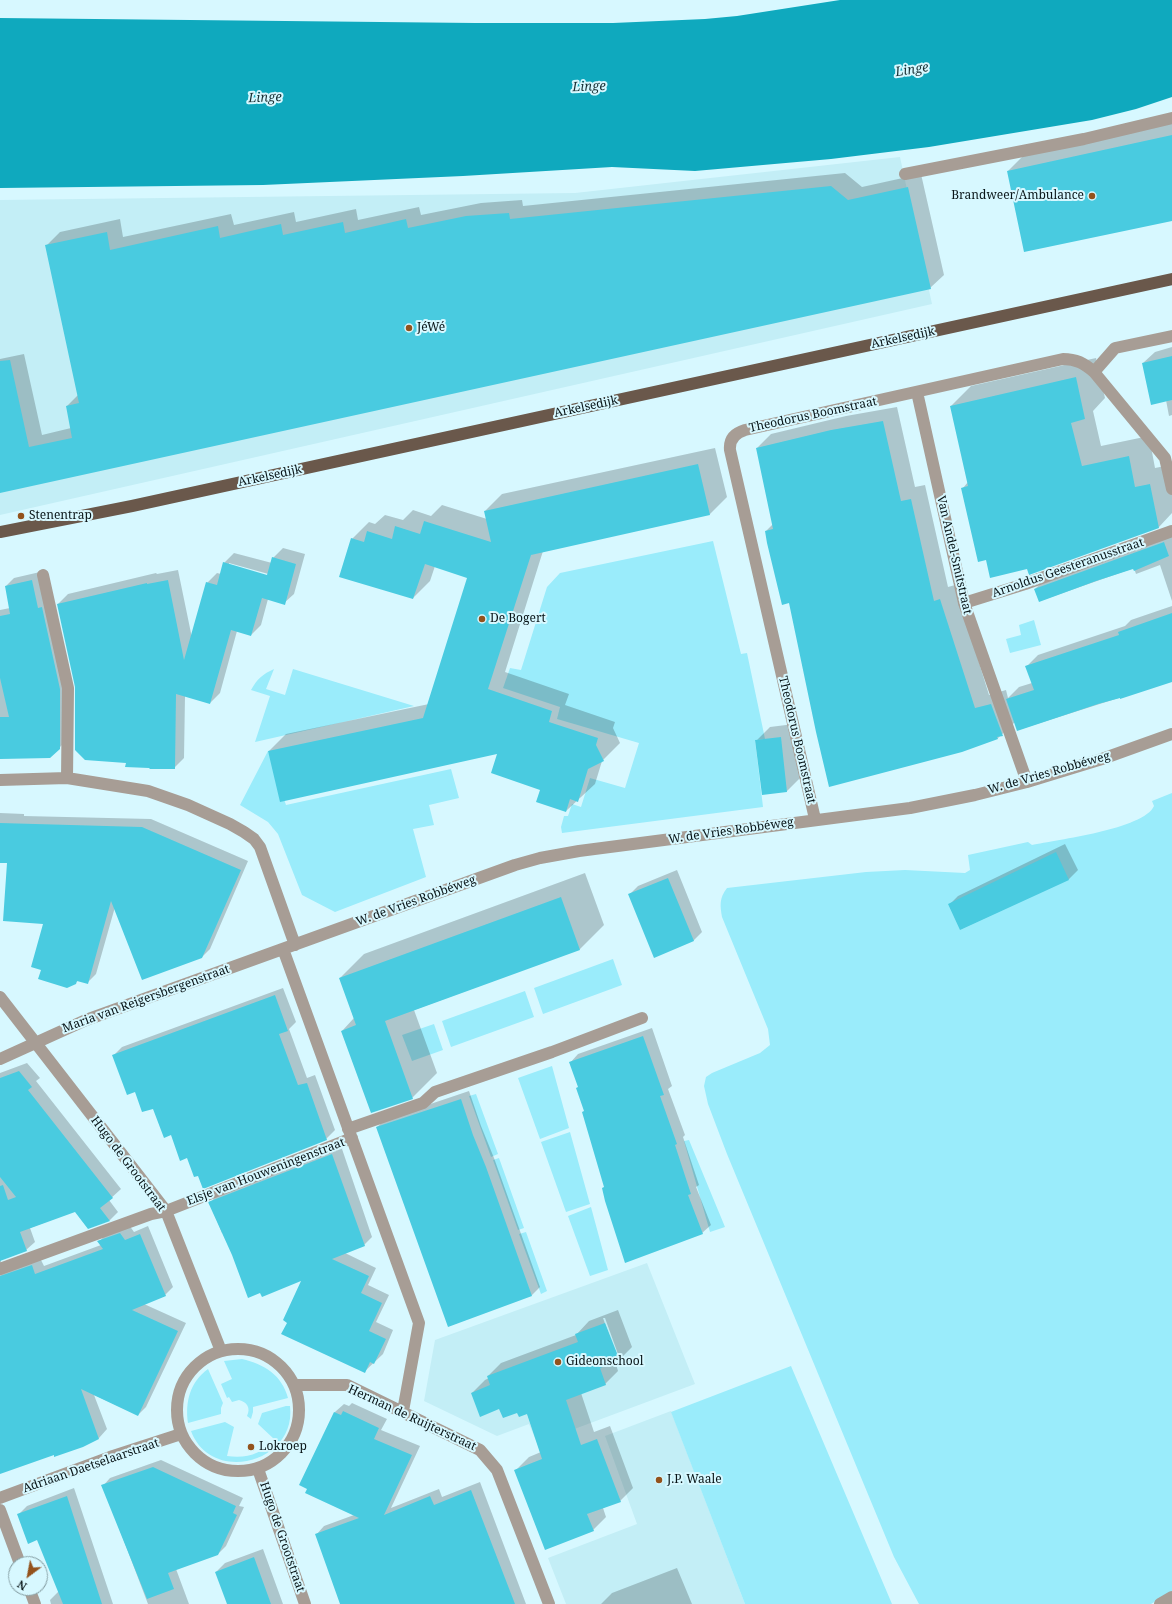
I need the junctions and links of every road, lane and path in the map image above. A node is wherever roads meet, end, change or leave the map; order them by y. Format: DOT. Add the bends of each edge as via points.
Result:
graph roads {
  1 [pos="1172,118"];
  2 [pos="905,174"];
  3 [pos="1172,279"];
  4 [pos="1172,336"];
  5 [pos="1094,372"];
  6 [pos="917,392"];
  7 [pos="1172,489"];
  8 [pos="1172,531"];
  9 [pos="0,532"];
  10 [pos="43,575"];
  11 [pos="964,603"];
  12 [pos="1172,734"];
  13 [pos="67,778"];
  14 [pos="0,780"];
  15 [pos="1027,782"];
  16 [pos="815,820"];
  17 [pos="295,945"];
  18 [pos="283,949"];
  19 [pos="0,997"];
  20 [pos="642,1018"];
  21 [pos="34,1042"];
  22 [pos="0,1059"];
  23 [pos="350,1134"];
  24 [pos="166,1211"];
  25 [pos="0,1269"];
  26 [pos="221,1351"];
  27 [pos="295,1385"];
  28 [pos="403,1411"];
  29 [pos="182,1434"];
  30 [pos="258,1469"];
  31 [pos="0,1498"];
  32 [pos="0,1510"];
  33 [pos="17,1556"];
  34 [pos="1172,1597"];
  35 [pos="305,1604"];
  36 [pos="549,1604"];
  37 [pos="1160,1604"];
  1 -- 2 [label="street" via="1084,139"];
  3 -- 9 [label="main road, Arkelsedijk" via="132,506"];
  4 -- 5 [label="street" via="1115,348"];
  5 -- 6 [label="street, Theodorus Boomstraat" via="1081,361 1063,359"];
  5 -- 7 [label="street" via="1165,458"];
  6 -- 11 [label="street, Van Andel-Smitstraat"];
  6 -- 16 [label="street, Theodorus Boomstraat" via="745,430 732,437 729,443"];
  8 -- 11 [label="street, Arnoldus Geesteranusstraat"];
  10 -- 13 [label="street" via="68,688"];
  11 -- 15 [label="street, Van Andel-Smitstraat"];
  12 -- 15 [label="street, W. de Vries Robbéweg"];
  13 -- 14 [label="street"];
  13 -- 17 [label="street" via="148,791 194,807 254,839 262,851"];
  15 -- 16 [label="street, W. de Vries Robbéweg" via="910,808"];
  16 -- 17 [label="street, W. de Vries Robbéweg" via="540,858 514,865"];
  17 -- 18 [label="street, Maria van Reigersbergenstraat"];
  18 -- 21 [label="street, Maria van Reigersbergenstraat" via="86,1020"];
  18 -- 23 [label="street, Elsje van Houweningenstraat"];
  19 -- 21 [label="street, Hugo de Grootstraat"];
  20 -- 23 [label="street, Elsje van Houweningenstraat" via="435,1092 423,1103"];
  21 -- 22 [label="street, Maria van Reigersbergenstraat"];
  21 -- 24 [label="street, Hugo de Grootstraat"];
  23 -- 24 [label="street, Elsje van Houweningenstraat"];
  23 -- 28 [label="street, Elsje van Houweningenstraat" via="419,1323"];
  24 -- 25 [label="street, Elsje van Houweningenstraat" via="150,1214"];
  24 -- 26 [label="street, Hugo de Grootstraat"];
  26 -- 27 [label="street" via="239,1348 256,1351 272,1359 285,1370"];
  26 -- 29 [label="street" via="203,1360 188,1375 179,1394 177,1414"];
  27 -- 28 [label="street, Herman de Ruijterstraat" via="347,1385"];
  27 -- 30 [label="street" via="300,1405 298,1426 290,1445 276,1460"];
  28 -- 36 [label="street, Herman de Ruijterstraat" via="480,1450 497,1470"];
  29 -- 30 [label="street" via="191,1450 205,1462 221,1470 240,1472"];
  29 -- 31 [label="street, Adriaan Daetselaarstraat" via="110,1457"];
  30 -- 35 [label="street, Hugo de Grootstraat"];
  32 -- 33 [label="street"];
  34 -- 37 [label="street"];
}
